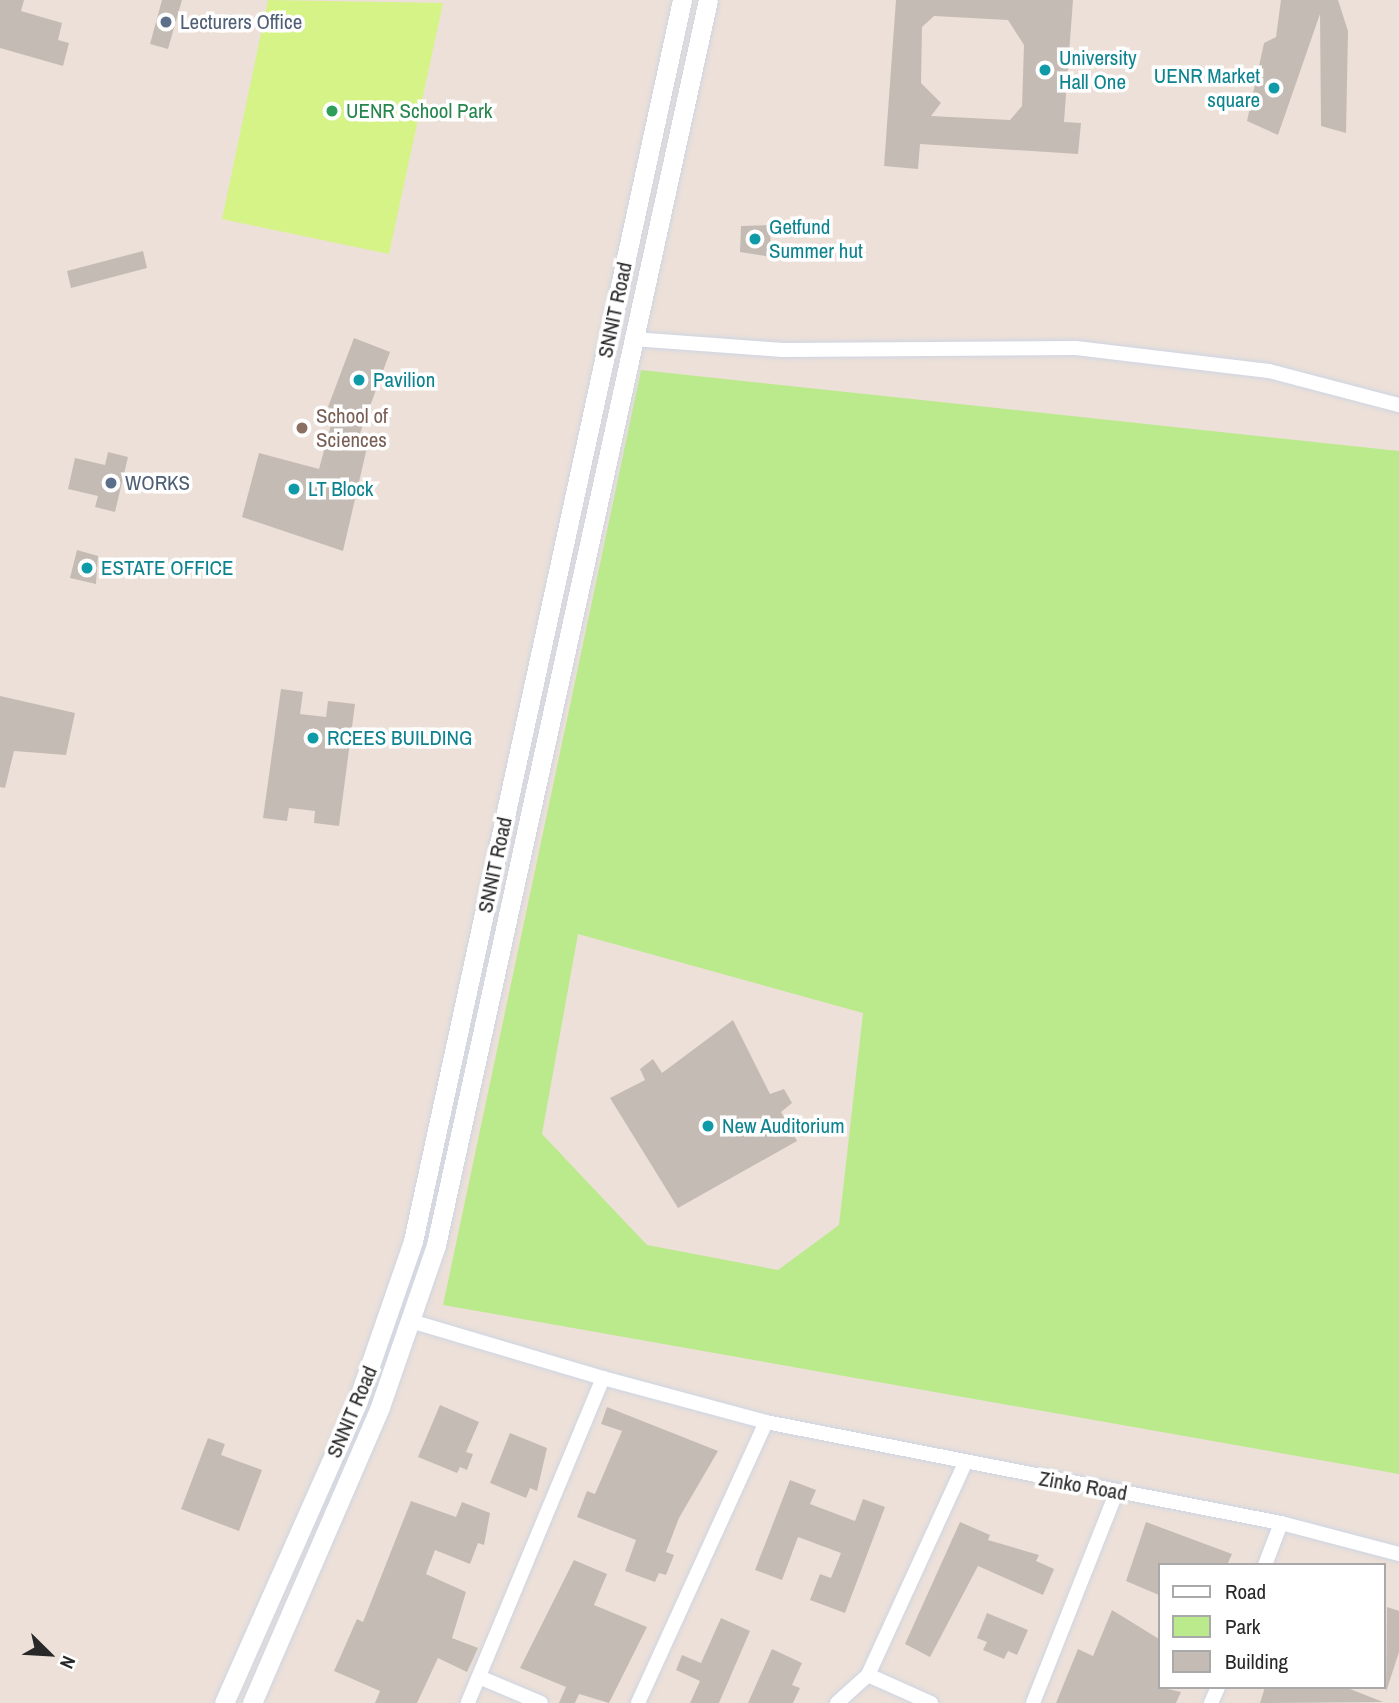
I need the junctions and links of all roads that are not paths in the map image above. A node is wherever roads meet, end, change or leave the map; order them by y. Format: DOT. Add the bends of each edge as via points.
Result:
graph roads {
  1 [pos="682,0"];
  2 [pos="708,0"];
  3 [pos="633,339"];
  4 [pos="1399,405"];
  5 [pos="556,582"];
  6 [pos="579,586"];
  7 [pos="549,615"];
  8 [pos="572,618"];
  9 [pos="414,1322"];
  10 [pos="603,1378"];
  11 [pos="766,1422"];
  12 [pos="964,1465"];
  13 [pos="1117,1491"];
  14 [pos="1282,1523"];
  15 [pos="1399,1554"];
  16 [pos="1266,1563"];
  17 [pos="868,1675"];
  18 [pos="478,1677"];
  19 [pos="224,1703"];
  20 [pos="252,1703"];
  21 [pos="468,1703"];
  22 [pos="541,1703"];
  23 [pos="638,1703"];
  24 [pos="837,1703"];
  25 [pos="930,1703"];
  26 [pos="1033,1703"];
  1 -- 5 [label="street, SNNIT Road"];
  2 -- 3 [label="street, SNNIT Road"];
  3 -- 4 [label="street" via="783,351 1076,348 1269,371"];
  3 -- 6 [label="street, SNNIT Road"];
  5 -- 6 [label="street"];
  5 -- 7 [label="street, SNNIT Road"];
  6 -- 8 [label="street, SNNIT Road"];
  7 -- 8 [label="street"];
  7 -- 19 [label="street, SNNIT Road" via="413,1241 358,1400"];
  8 -- 9 [label="street, SNNIT Road" via="464,1126"];
  9 -- 10 [label="street, Zinko Road"];
  9 -- 20 [label="street, SNNIT Road"];
  10 -- 11 [label="street, Zinko Road"];
  10 -- 18 [label="street"];
  11 -- 12 [label="street, Zinko Road"];
  11 -- 23 [label="street"];
  12 -- 13 [label="street, Zinko Road"];
  12 -- 17 [label="street"];
  13 -- 14 [label="street, Zinko Road"];
  13 -- 26 [label="street"];
  14 -- 15 [label="street, Zinko Road"];
  14 -- 16 [label="street"];
  17 -- 24 [label="street"];
  17 -- 25 [label="street"];
  18 -- 21 [label="street"];
  18 -- 22 [label="street"];
}
